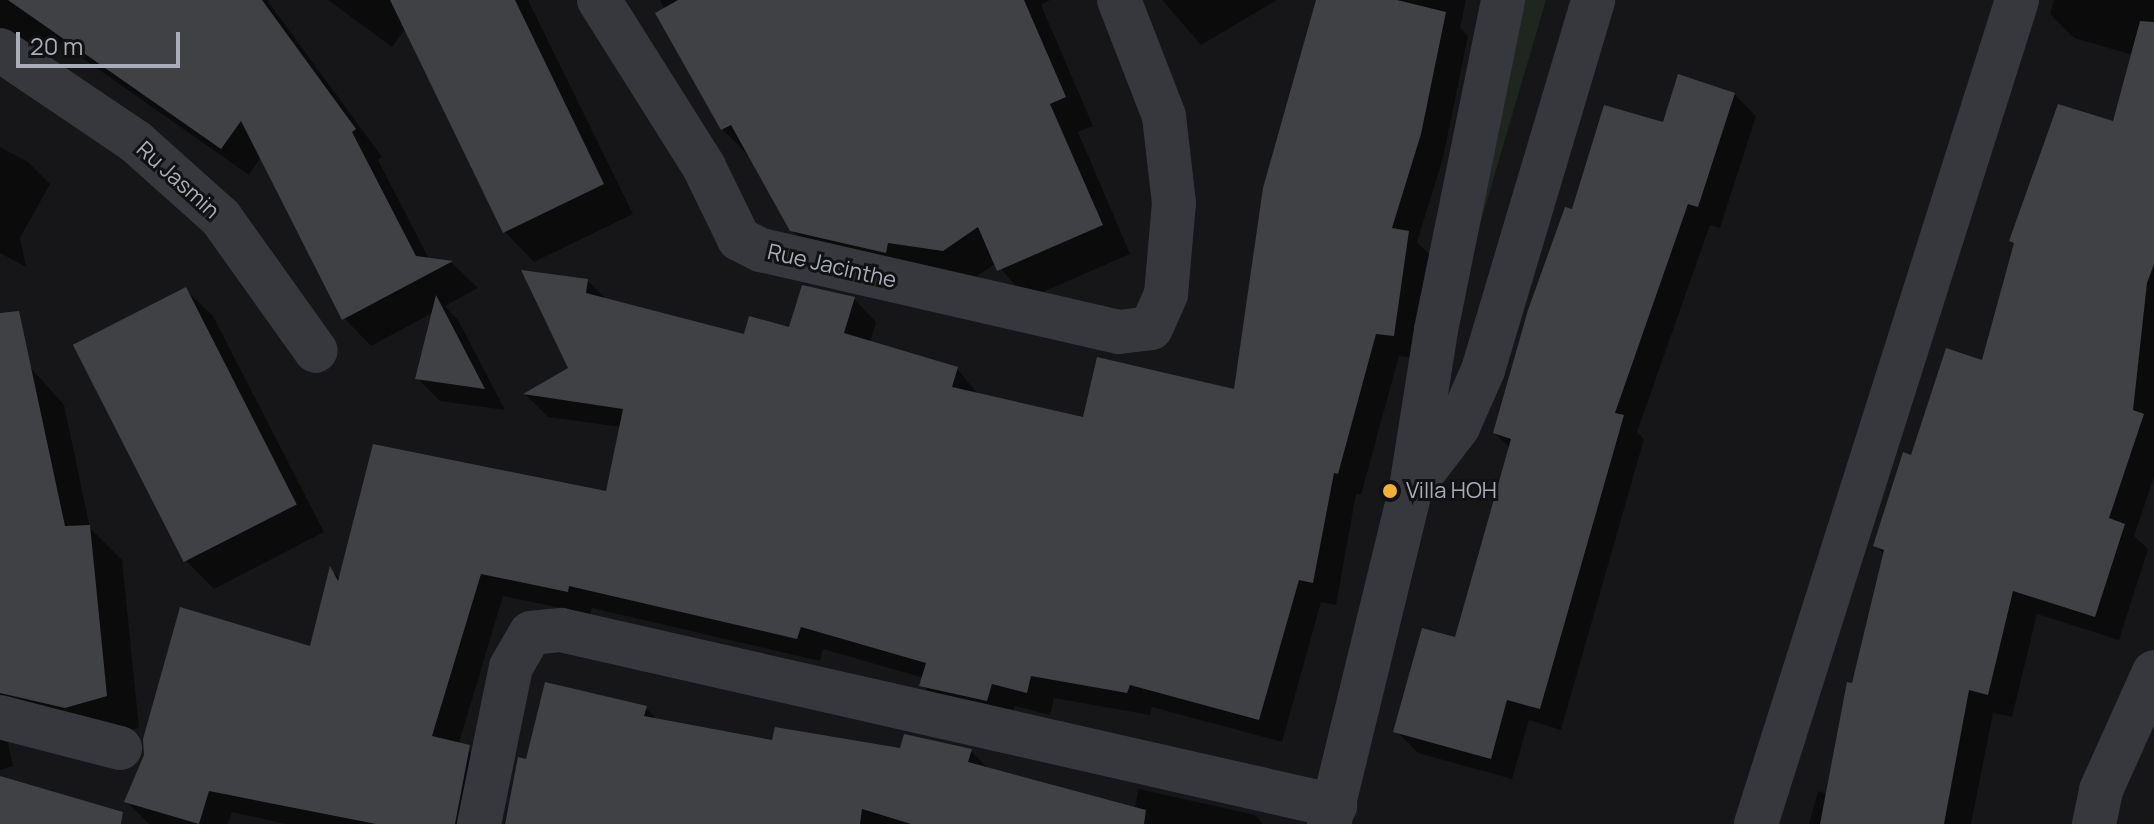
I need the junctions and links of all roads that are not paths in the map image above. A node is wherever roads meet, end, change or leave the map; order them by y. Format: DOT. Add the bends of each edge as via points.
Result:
graph roads {
  1 [pos="599,0"];
  2 [pos="1119,0"];
  3 [pos="1503,0"];
  4 [pos="1593,0"];
  5 [pos="2017,0"];
  6 [pos="0,50"];
  7 [pos="316,351"];
  8 [pos="1411,488"];
  9 [pos="2154,672"];
  10 [pos="0,717"];
  11 [pos="120,748"];
  12 [pos="1332,815"];
  13 [pos="479,824"];
  14 [pos="1756,824"];
  15 [pos="2094,824"];
  1 -- 2 [label="street, Rue Jacinthe" via="704,167 739,239 761,250 1119,332 1151,328 1166,294 1174,203 1164,116"];
  3 -- 8 [label="street" via="1436,330"];
  4 -- 8 [label="street" via="1483,370 1458,427"];
  5 -- 14 [label="street"];
  6 -- 7 [label="street, Ru Jasmin" via="135,141 221,218"];
  8 -- 12 [label="street"];
  9 -- 15 [label="street" via="2101,790"];
  10 -- 11 [label="street"];
  12 -- 13 [label="street" via="561,630 531,633 511,667"];
}
